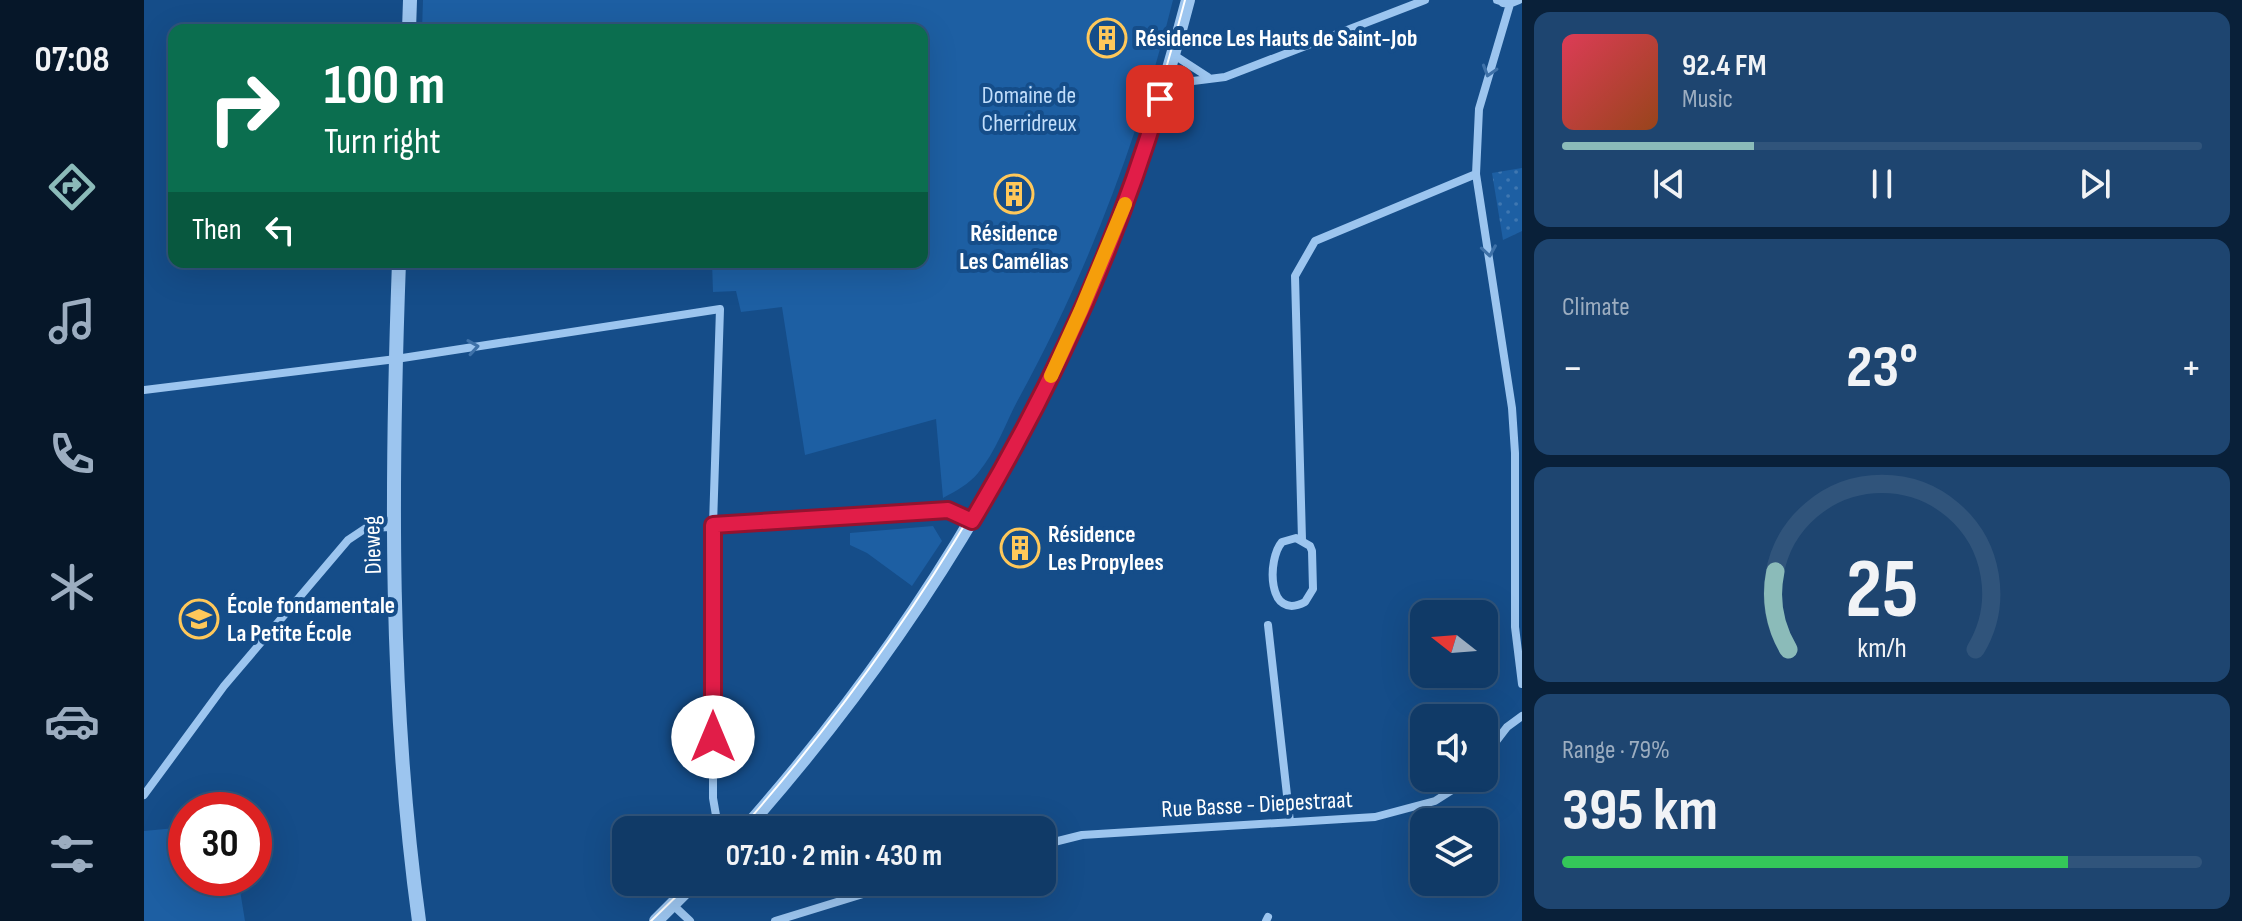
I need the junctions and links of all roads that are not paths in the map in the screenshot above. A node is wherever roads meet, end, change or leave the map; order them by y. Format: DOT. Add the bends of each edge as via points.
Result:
graph roads {
  1 [pos="410,0"];
  2 [pos="1188,0"];
  3 [pos="1425,0"];
  4 [pos="1519,0"];
  5 [pos="1500,1"];
  6 [pos="409,24"];
  7 [pos="1174,55"];
  8 [pos="1208,77"];
  9 [pos="1166,81"];
  10 [pos="1476,174"];
  11 [pos="399,268"];
  12 [pos="396,359"];
  13 [pos="144,390"];
  14 [pos="972,521"];
  15 [pos="713,525"];
  16 [pos="392,527"];
  17 [pos="1302,540"];
  18 [pos="1268,625"];
  19 [pos="1522,684"];
  20 [pos="1522,716"];
  21 [pos="1498,739"];
  22 [pos="1449,792"];
  23 [pos="144,795"];
  24 [pos="715,816"];
  25 [pos="756,816"];
  26 [pos="1290,822"];
  27 [pos="1056,842"];
  28 [pos="682,896"];
  29 [pos="856,896"];
  30 [pos="673,905"];
  31 [pos="419,921"];
  32 [pos="656,921"];
  33 [pos="690,921"];
  34 [pos="775,921"];
  1 -- 6 [label="street"];
  2 -- 7 [label="street"];
  3 -- 8 [label="street" via="1225,77"];
  4 -- 5 [label="street"];
  5 -- 10 [label="street, one-way" via="1510,4 1479,109"];
  7 -- 8 [label="street"];
  7 -- 9 [label="street"];
  8 -- 9 [label="street"];
  9 -- 14 [label="street" via="1125,203 1081,310"];
  10 -- 17 [label="street" via="1315,241 1295,276"];
  10 -- 19 [label="street, one-way" via="1512,408 1515,627"];
  11 -- 12 [label="street, Dieweg"];
  12 -- 13 [label="street"];
  12 -- 15 [label="street, one-way" via="720,309"];
  12 -- 16 [label="street, Dieweg"];
  14 -- 15 [label="street" via="948,510"];
  14 -- 25 [label="street" via="864,683"];
  15 -- 24 [label="street"];
  16 -- 23 [label="street" via="366,528 348,540 224,686"];
  16 -- 31 [label="street, Dieweg" via="405,789"];
  17 -- 17 [label="street" via="1287,539 1274,553 1274,592 1286,605 1300,605 1313,589 1313,555"];
  18 -- 26 [label="street"];
  20 -- 21 [label="street"];
  22 -- 26 [label="street, Rue Basse - Diepestraat" via="1435,801 1375,817"];
  26 -- 27 [label="street, Rue Basse - Diepestraat" via="1082,835"];
  28 -- 30 [label="street"];
  29 -- 34 [label="street"];
  30 -- 32 [label="street"];
  30 -- 33 [label="street"];
}
